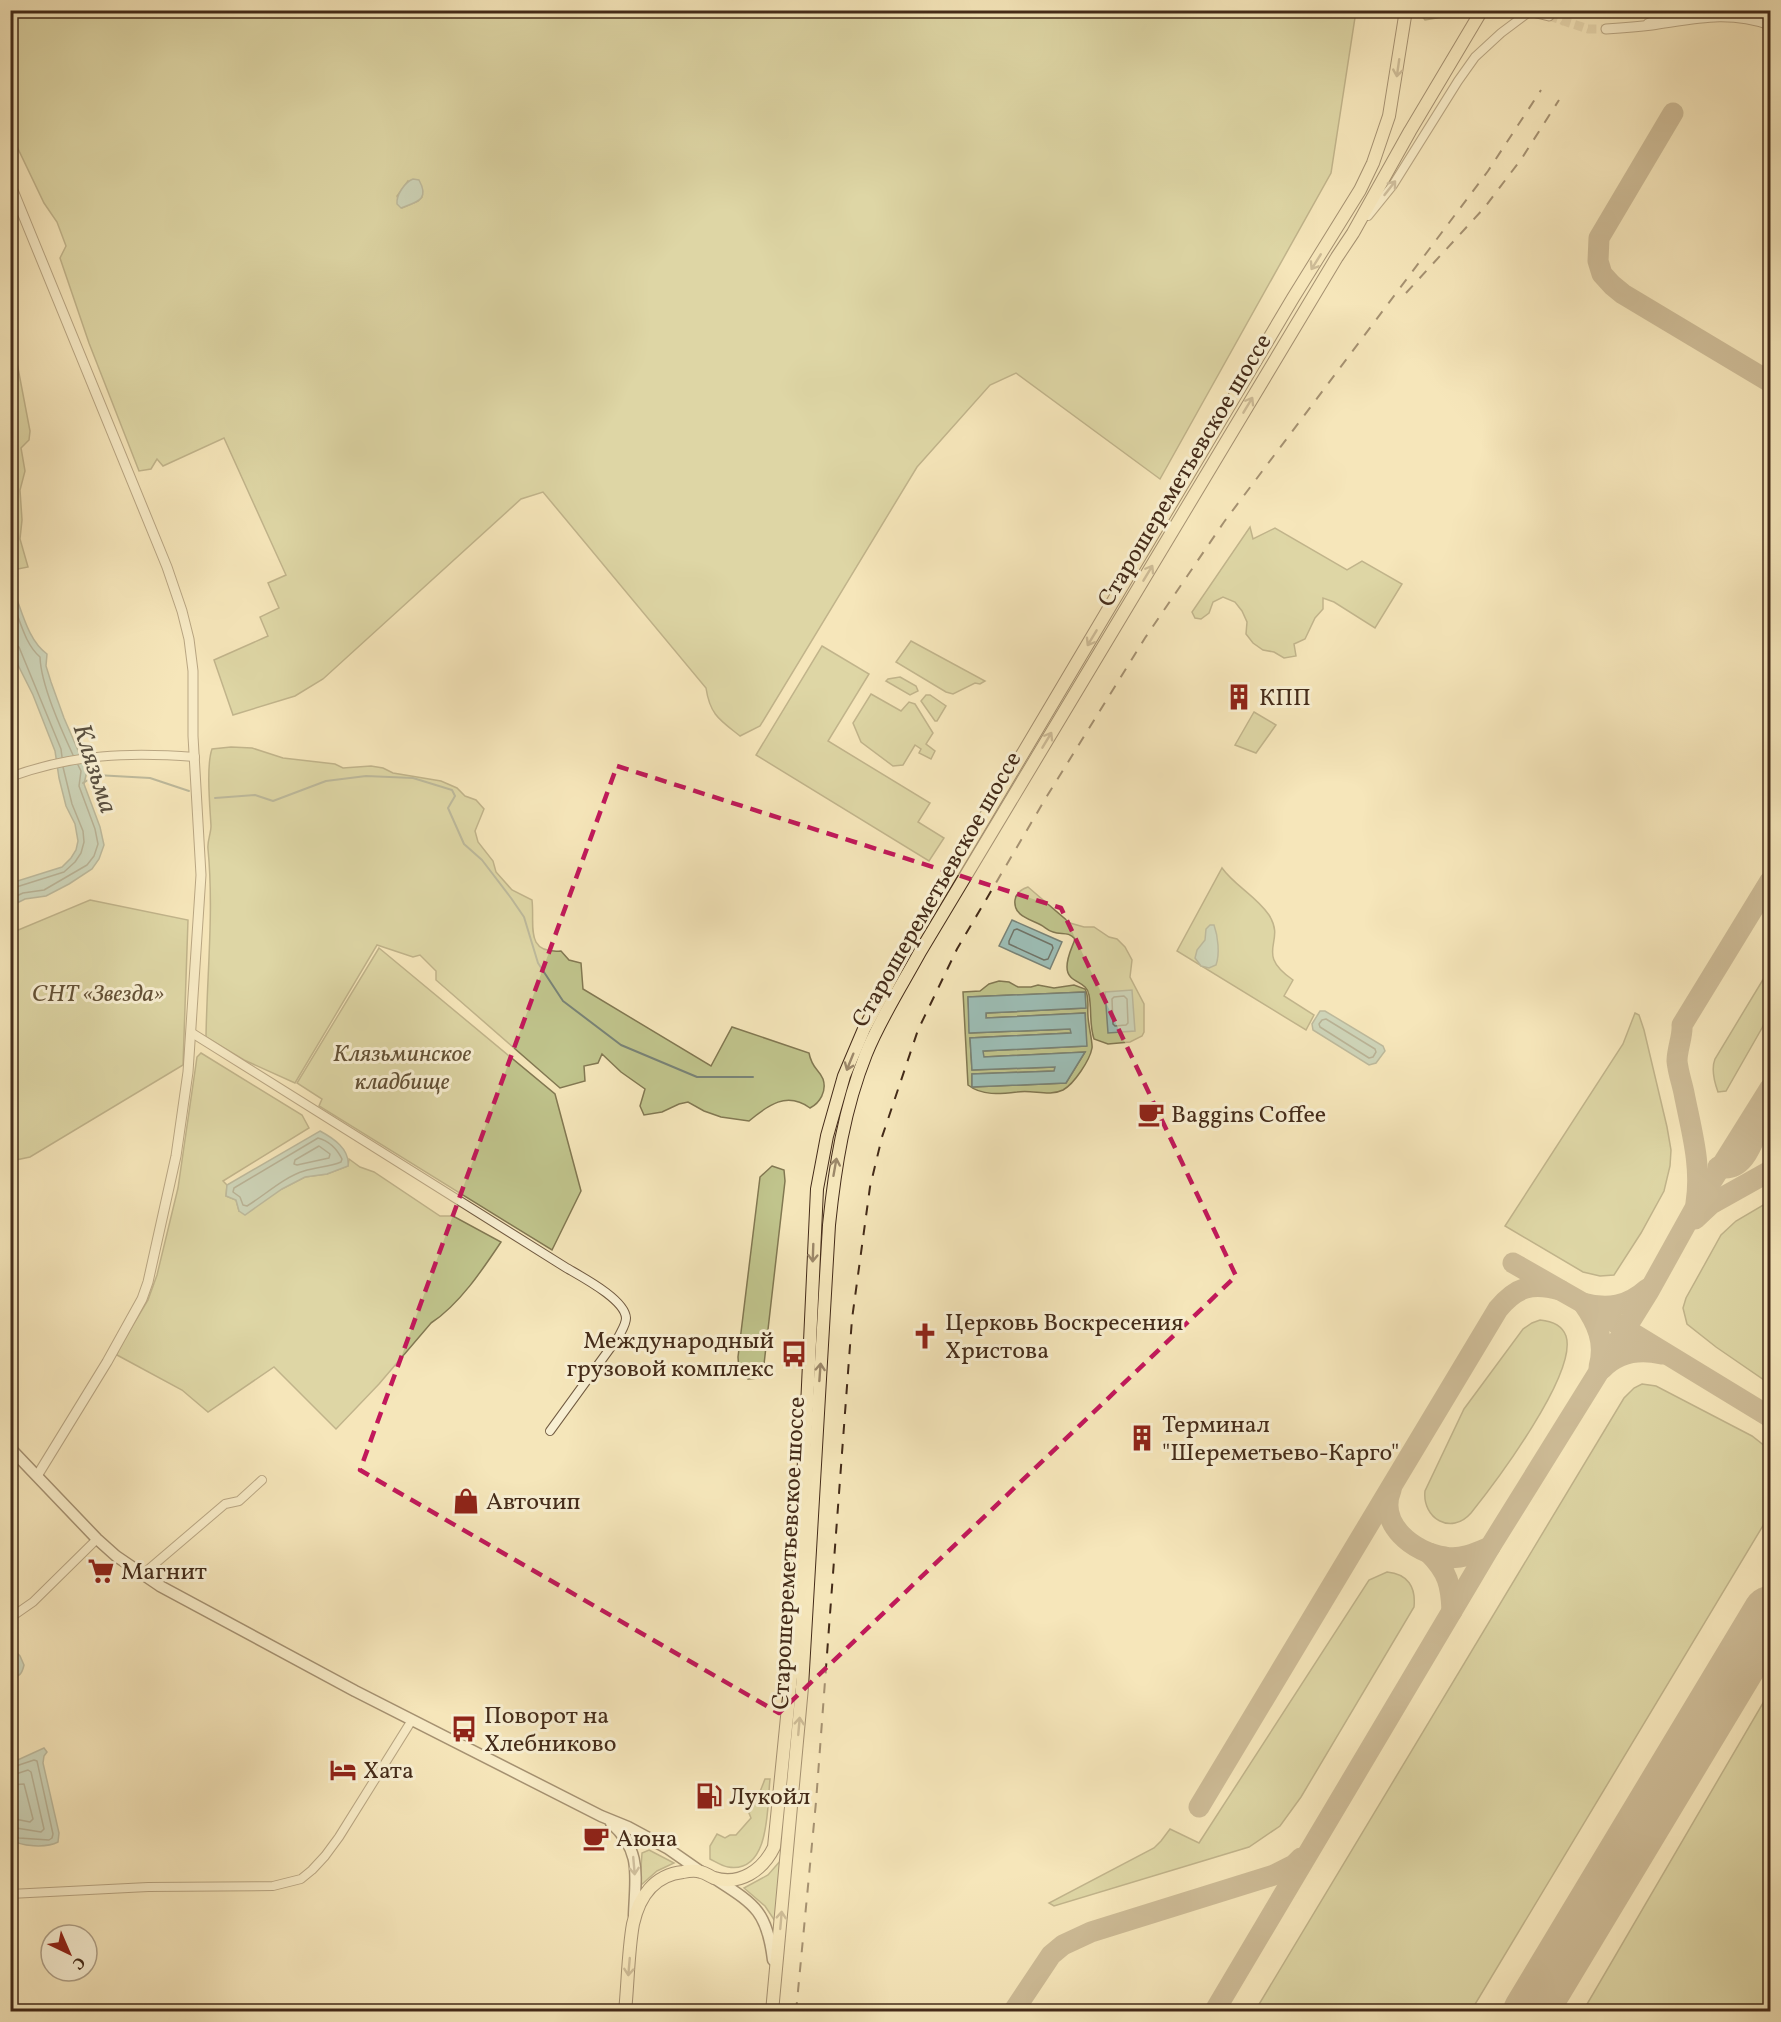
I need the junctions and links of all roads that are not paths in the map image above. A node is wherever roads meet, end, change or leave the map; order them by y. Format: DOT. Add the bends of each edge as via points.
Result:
graph roads {
  1 [pos="1406,10"];
  2 [pos="1482,10"];
  3 [pos="1683,10"];
  4 [pos="1531,11"];
  5 [pos="1549,16"];
  6 [pos="1770,25"];
  7 [pos="1638,26"];
  8 [pos="1606,29"];
  9 [pos="10,183"];
  10 [pos="1353,233"];
  11 [pos="195,757"];
  12 [pos="10,777"];
  13 [pos="192,1033"];
  14 [pos="550,1431"];
  15 [pos="10,1448"];
  16 [pos="37,1476"];
  17 [pos="262,1480"];
  18 [pos="97,1539"];
  19 [pos="143,1574"];
  20 [pos="10,1618"];
  21 [pos="412,1720"];
  22 [pos="606,1818"];
  23 [pos="700,1871"];
  24 [pos="713,1878"];
  25 [pos="10,1894"];
  26 [pos="633,1923"];
  27 [pos="776,1978"];
  28 [pos="625,2012"];
  29 [pos="772,2012"];
  1 -- 24 [label="main road, Старошереметьевское шоссе, one-way" via="1393,100 1360,190 908,947 844,1076 817,1189 793,1657 776,1838 768,1858 747,1876"];
  2 -- 10 [label="main road, Старошереметьевское шоссе"];
  3 -- 7 [label="street"];
  4 -- 5 [label="street"];
  10 -- 4 [label="street, one-way" via="1393,185 1475,57"];
  6 -- 7 [label="street" via="1714,16"];
  7 -- 8 [label="street"];
  9 -- 11 [label="street" via="182,611 193,671"];
  27 -- 10 [label="main road, Старошереметьевское шоссе, one-way" via="802,1687 829,1225 842,1133 857,1080 877,1029 920,952"];
  11 -- 12 [label="street" via="102,756 42,766"];
  11 -- 13 [label="street" via="201,875"];
  13 -- 14 [label="street" via="565,1267 623,1310 626,1316 620,1336"];
  13 -- 16 [label="street" via="176,1155 148,1282 107,1362"];
  15 -- 16 [label="main road"];
  16 -- 18 [label="main road"];
  17 -- 19 [label="street" via="239,1501 225,1504"];
  18 -- 19 [label="main road"];
  18 -- 20 [label="street" via="33,1602"];
  19 -- 21 [label="main road"];
  21 -- 22 [label="main road"];
  21 -- 25 [label="street" via="339,1837 301,1879 273,1886"];
  22 -- 23 [label="main road" via="667,1848"];
  22 -- 26 [label="main road, one-way" via="632,1850 636,1867"];
  23 -- 24 [label="main road"];
  23 -- 26 [label="main road" via="663,1876 642,1901"];
  24 -- 27 [label="main road" via="761,1915 771,1938"];
  26 -- 28 [label="main road, one-way"];
  27 -- 29 [label="main road, Старошереметьевское шоссе"];
}
